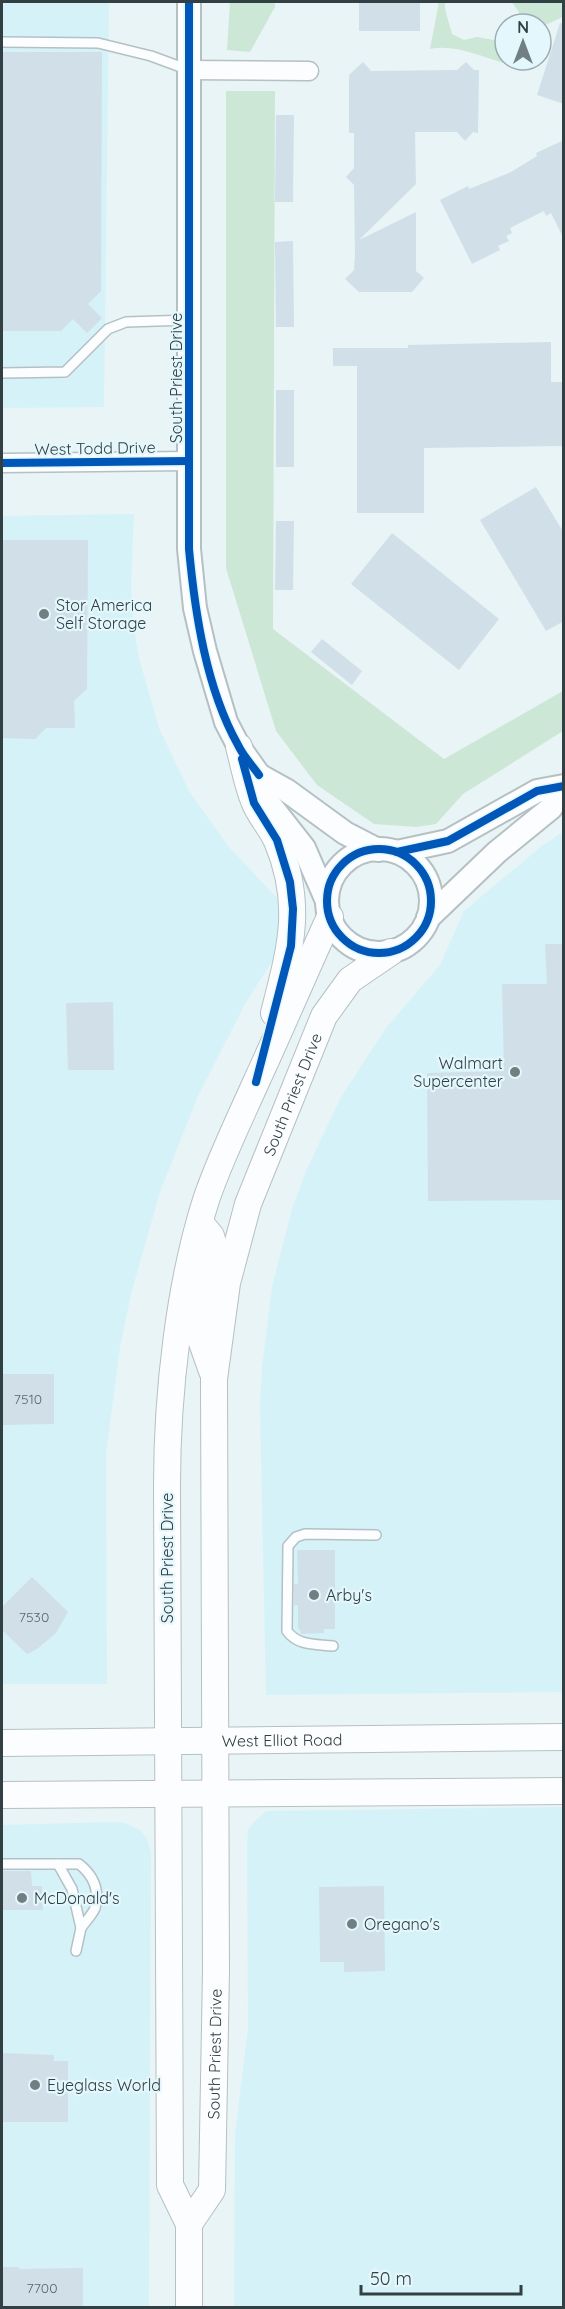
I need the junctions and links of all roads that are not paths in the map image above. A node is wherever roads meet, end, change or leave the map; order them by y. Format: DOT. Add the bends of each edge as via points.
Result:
graph roads {
  1 [pos="189,2"];
  2 [pos="2,42"];
  3 [pos="189,70"];
  4 [pos="309,71"];
  5 [pos="189,320"];
  6 [pos="2,373"];
  7 [pos="189,461"];
  8 [pos="2,463"];
  9 [pos="239,747"];
  10 [pos="259,775"];
  11 [pos="564,786"];
  12 [pos="387,851"];
  13 [pos="328,909"];
  14 [pos="428,918"];
  15 [pos="391,952"];
  16 [pos="256,1082"];
  17 [pos="200,1223"];
  18 [pos="214,1379"];
  19 [pos="376,1534"];
  20 [pos="333,1646"];
  21 [pos="564,1737"];
  22 [pos="168,1741"];
  23 [pos="214,1741"];
  24 [pos="2,1743"];
  25 [pos="564,1791"];
  26 [pos="216,1792"];
  27 [pos="169,1793"];
  28 [pos="2,1795"];
  29 [pos="2,1864"];
  30 [pos="58,1864"];
  31 [pos="81,1928"];
  32 [pos="76,1951"];
  33 [pos="189,2224"];
  34 [pos="189,2307"];
  1 -- 3 [label="street, South Priest Drive"];
  2 -- 3 [label="lane" via="98,43"];
  3 -- 4 [label="street"];
  3 -- 5 [label="street, South Priest Drive"];
  5 -- 6 [label="lane" via="126,322 108,329 65,372"];
  5 -- 7 [label="street, South Priest Drive"];
  7 -- 8 [label="street, West Todd Drive"];
  7 -- 9 [label="street, South Priest Drive" via="189,549 195,608 226,722"];
  9 -- 10 [label="street, South Priest Drive"];
  9 -- 16 [label="main road" via="254,803 277,840 290,882 293,909 291,946"];
  10 -- 12 [label="street, South Priest Drive" via="345,833"];
  10 -- 13 [label="street, South Priest Drive" via="264,797 304,848"];
  11 -- 12 [label="street" via="537,791 448,841"];
  11 -- 14 [label="street" via="551,808 497,852"];
  12 -- 13 [label="street" via="362,852 348,860 330,885"];
  12 -- 14 [label="street" via="411,860 422,872 431,902"];
  13 -- 15 [label="street" via="336,931 354,946 376,953"];
  13 -- 16 [label="main road, South Priest Drive"];
  14 -- 15 [label="street" via="407,945"];
  15 -- 18 [label="main road, South Priest Drive" via="350,980 324,1016 302,1068 248,1204 236,1246"];
  16 -- 17 [label="main road, South Priest Drive" via="219,1167"];
  17 -- 18 [label="main road" via="214,1246 200,1337"];
  17 -- 22 [label="main road, South Priest Drive" via="178,1332 169,1412"];
  18 -- 23 [label="main road, South Priest Drive"];
  19 -- 20 [label="lane" via="305,1534 288,1546 287,1631 300,1643"];
  21 -- 23 [label="main road, West Elliot Road"];
  22 -- 23 [label="main road, West Elliot Road"];
  22 -- 24 [label="main road, West Elliot Road"];
  22 -- 27 [label="main road, South Priest Drive"];
  23 -- 26 [label="main road, South Priest Drive"];
  25 -- 26 [label="main road"];
  26 -- 27 [label="main road"];
  26 -- 33 [label="main road, South Priest Drive" via="212,2190"];
  27 -- 28 [label="main road"];
  27 -- 33 [label="main road, South Priest Drive" via="170,2185"];
  29 -- 30 [label="lane"];
  30 -- 31 [label="lane" via="72,1889"];
  30 -- 31 [label="lane" via="79,1864 95,1883 95,1908"];
  31 -- 32 [label="lane"];
  33 -- 34 [label="main road, South Priest Drive"];
}
